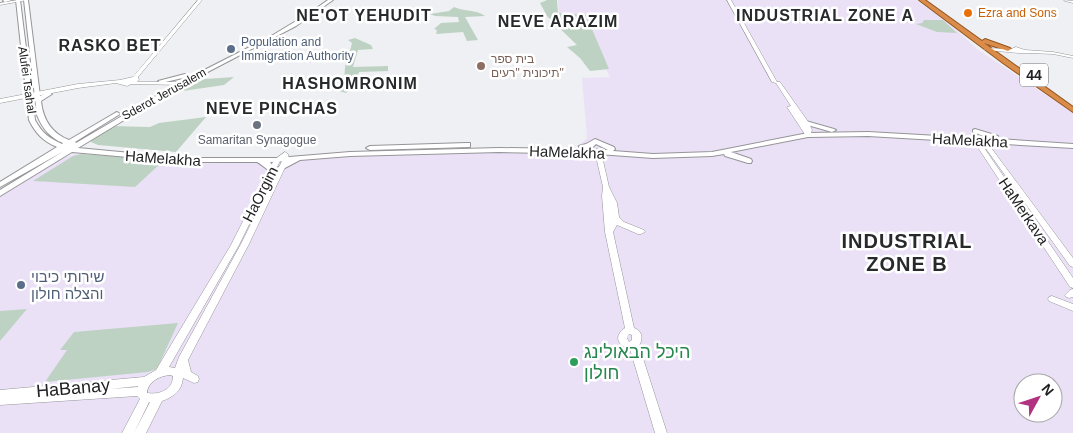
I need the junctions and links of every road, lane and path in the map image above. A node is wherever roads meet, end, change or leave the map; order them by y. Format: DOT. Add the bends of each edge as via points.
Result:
graph roads {
  1 [pos="26,0"];
  2 [pos="194,0"];
  3 [pos="200,0"];
  4 [pos="325,0"];
  5 [pos="330,0"];
  6 [pos="731,0"];
  7 [pos="922,0"];
  8 [pos="930,0"];
  9 [pos="1066,0"];
  10 [pos="9,1"];
  11 [pos="1073,2"];
  12 [pos="302,27"];
  13 [pos="283,32"];
  14 [pos="985,41"];
  15 [pos="992,49"];
  16 [pos="1011,50"];
  17 [pos="1073,58"];
  18 [pos="1010,59"];
  19 [pos="186,76"];
  20 [pos="135,80"];
  21 [pos="122,81"];
  22 [pos="174,83"];
  23 [pos="159,85"];
  24 [pos="48,93"];
  25 [pos="38,95"];
  26 [pos="29,98"];
  27 [pos="19,101"];
  28 [pos="1073,102"];
  29 [pos="0,103"];
  30 [pos="1073,110"];
  31 [pos="807,130"];
  32 [pos="90,138"];
  33 [pos="979,139"];
  34 [pos="996,140"];
  35 [pos="1073,145"];
  36 [pos="72,147"];
  37 [pos="98,148"];
  38 [pos="990,150"];
  39 [pos="611,151"];
  40 [pos="722,153"];
  41 [pos="600,156"];
  42 [pos="56,160"];
  43 [pos="748,161"];
  44 [pos="280,162"];
  45 [pos="0,185"];
  46 [pos="606,187"];
  47 [pos="0,194"];
  48 [pos="616,219"];
  49 [pos="609,232"];
  50 [pos="641,232"];
  51 [pos="1073,264"];
  52 [pos="1073,285"];
  53 [pos="1052,299"];
  54 [pos="1073,308"];
  55 [pos="183,360"];
  56 [pos="160,372"];
  57 [pos="178,374"];
  58 [pos="194,380"];
  59 [pos="145,390"];
  60 [pos="0,394"];
  61 [pos="158,398"];
  62 [pos="0,400"];
  63 [pos="128,433"];
  64 [pos="140,433"];
  65 [pos="661,433"];
  1 -- 10 [label="street"];
  1 -- 25 [label="main road, Alufei Tsahal"];
  2 -- 21 [label="street"];
  3 -- 20 [label="street" via="149,58"];
  4 -- 19 [label="main road, Sderot Jerusalem" via="286,25"];
  5 -- 13 [label="main road, Sderot Jerusalem"];
  6 -- 31 [label="street" via="742,25"];
  7 -- 15 [label="highway, 44"];
  8 -- 14 [label="highway, 44"];
  9 -- 11 [label="street"];
  10 -- 26 [label="main road, Alufei Tsahal"];
  12 -- 13 [label="main road"];
  13 -- 22 [label="main road, Sderot Jerusalem"];
  14 -- 15 [label="highway, 44"];
  14 -- 16 [label="highway"];
  15 -- 16 [label="street"];
  15 -- 18 [label="highway, 44"];
  15 -- 30 [label="highway, 44"];
  16 -- 17 [label="street"];
  16 -- 18 [label="highway" via="1004,53"];
  18 -- 28 [label="highway, 44"];
  19 -- 22 [label="main road, Sderot Jerusalem"];
  19 -- 23 [label="main road"];
  20 -- 21 [label="street"];
  20 -- 23 [label="street"];
  21 -- 24 [label="street"];
  22 -- 23 [label="main road, Sderot Jerusalem"];
  22 -- 32 [label="main road, Sderot Jerusalem"];
  23 -- 36 [label="main road, Sderot Jerusalem"];
  24 -- 25 [label="main road"];
  25 -- 26 [label="street"];
  25 -- 36 [label="main road, Alufei Tsahal" via="43,125"];
  26 -- 27 [label="main road"];
  26 -- 29 [label="street"];
  26 -- 36 [label="main road, Alufei Tsahal" via="32,120 45,140"];
  27 -- 29 [label="street"];
  31 -- 33 [label="main road, HaMelakha"];
  31 -- 33 [label="main road, HaMelakha"];
  31 -- 39 [label="main road, HaMelakha" via="721,149"];
  31 -- 40 [label="main road, HaMelakha"];
  32 -- 36 [label="main road, Sderot Jerusalem"];
  32 -- 37 [label="main road" via="89,144"];
  33 -- 34 [label="main road, HaMelakha"];
  33 -- 34 [label="main road"];
  33 -- 38 [label="street, HaMerkava"];
  33 -- 52 [label="street, HaMerkava"];
  34 -- 35 [label="main road, HaMelakha"];
  34 -- 38 [label="main road"];
  36 -- 37 [label="main road, HaMelakha"];
  36 -- 42 [label="main road"];
  36 -- 42 [label="main road, Sderot Jerusalem"];
  36 -- 44 [label="main road, HaMelakha" via="158,158 166,165 184,160"];
  36 -- 45 [label="main road, Sderot Jerusalem"];
  37 -- 44 [label="main road, HaMelakha"];
  38 -- 51 [label="street, HaMerkava"];
  39 -- 40 [label="main road, HaMelakha" via="653,156"];
  39 -- 41 [label="main road"];
  39 -- 44 [label="main road, HaMelakha" via="440,145"];
  40 -- 43 [label="main road"];
  41 -- 44 [label="main road, HaMelakha" via="434,151"];
  41 -- 46 [label="street"];
  42 -- 47 [label="main road, Sderot Jerusalem"];
  44 -- 55 [label="street, HaOrgim" via="245,244"];
  44 -- 56 [label="street, HaOrgim"];
  46 -- 48 [label="street" via="611,192"];
  46 -- 49 [label="street"];
  48 -- 49 [label="street"];
  48 -- 50 [label="street"];
  49 -- 65 [label="street" via="630,331 623,333 622,339 633,344"];
  53 -- 54 [label="street"];
  55 -- 57 [label="street, HaOrgim"];
  55 -- 58 [label="street" via="186,374"];
  56 -- 57 [label="street"];
  56 -- 59 [label="street"];
  57 -- 61 [label="street, HaOrgim" via="176,387"];
  59 -- 60 [label="street, HaBanay"];
  59 -- 61 [label="street"];
  59 -- 62 [label="street, HaBanay"];
  59 -- 63 [label="street"];
  61 -- 64 [label="street"];
}
